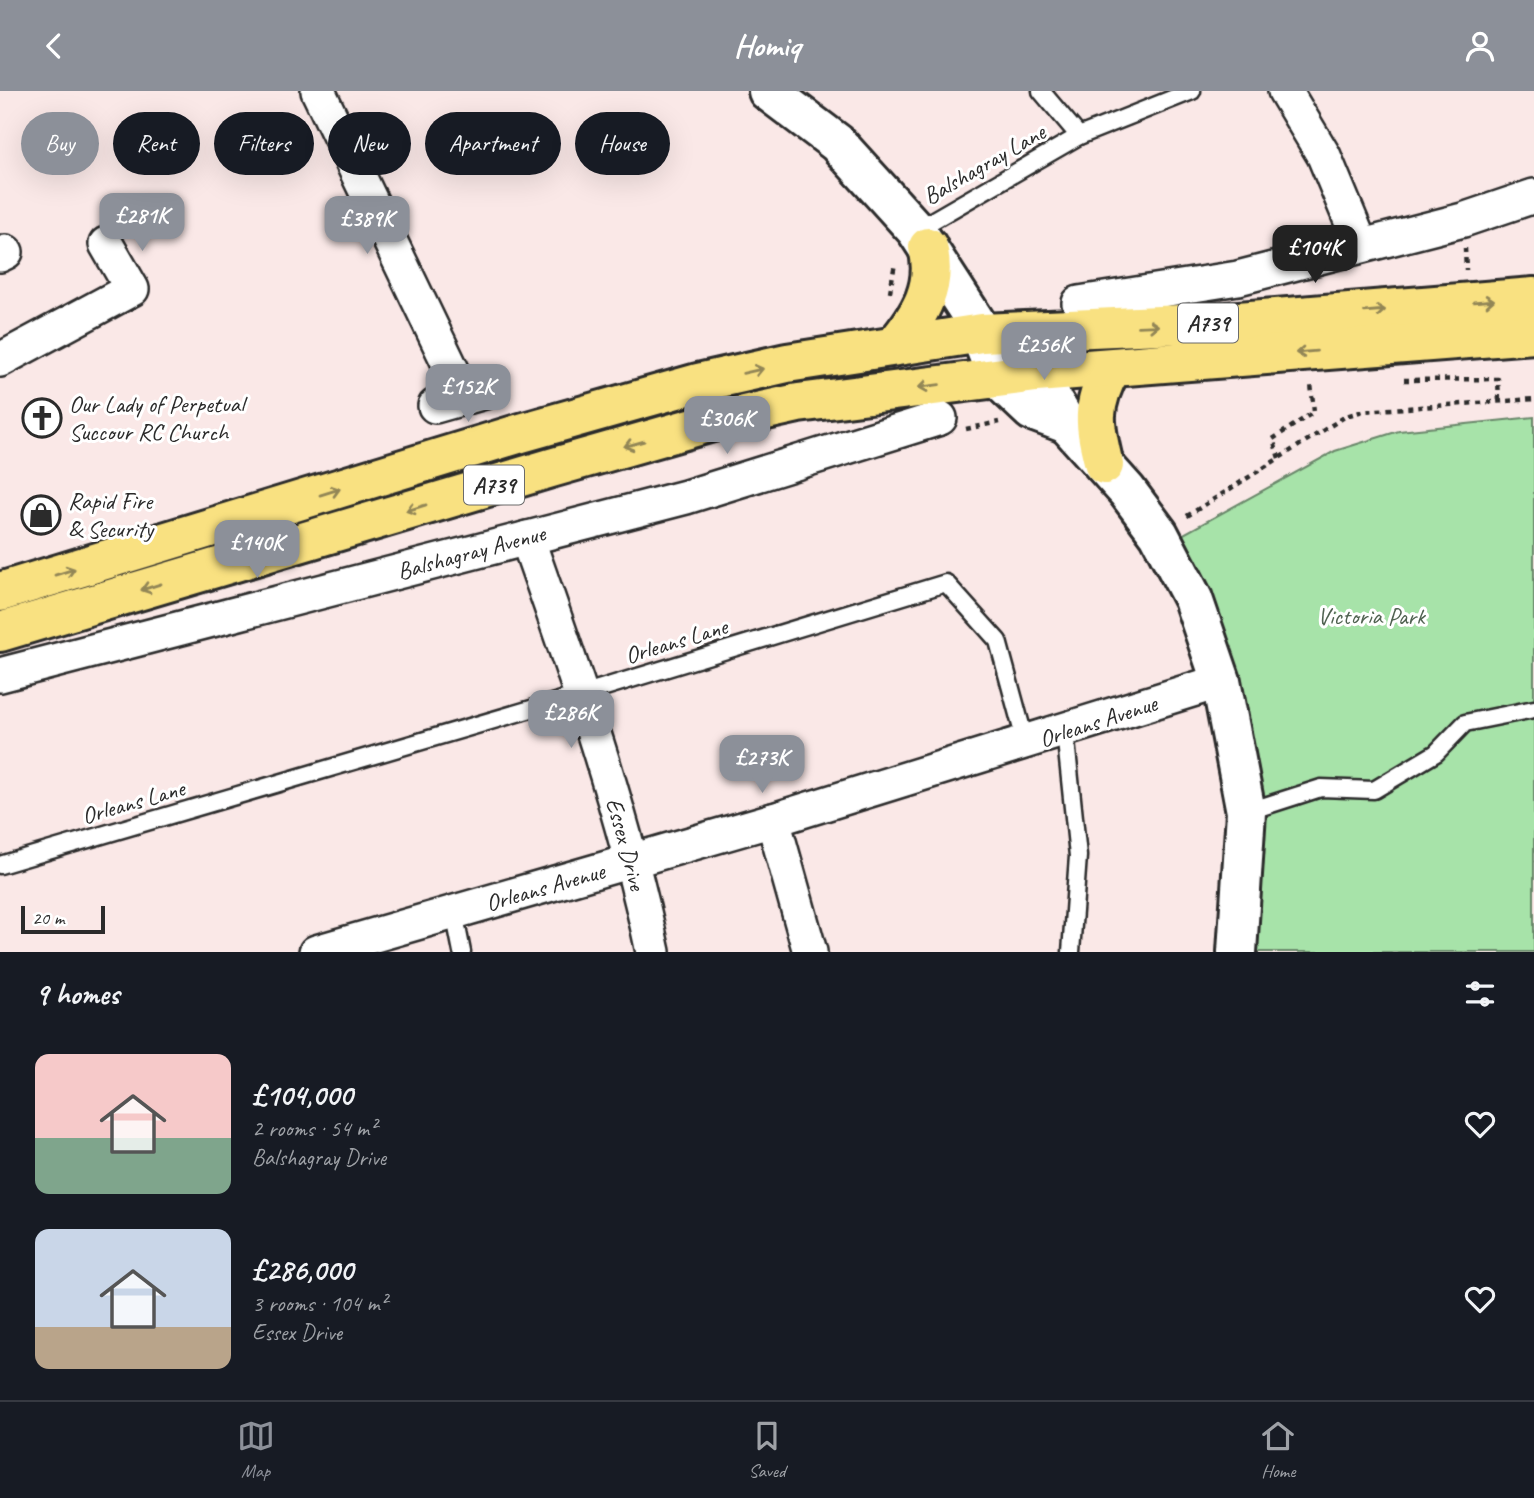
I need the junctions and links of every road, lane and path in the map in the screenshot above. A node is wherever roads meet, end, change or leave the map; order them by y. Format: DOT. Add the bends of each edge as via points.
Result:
graph roads {
  1 [pos="318,91"];
  2 [pos="768,91"];
  3 [pos="1041,91"];
  4 [pos="1192,91"];
  5 [pos="1284,91"];
  6 [pos="1079,136"];
  7 [pos="1534,196"];
  8 [pos="922,239"];
  9 [pos="106,244"];
  10 [pos="1361,245"];
  11 [pos="1534,297"];
  12 [pos="1079,303"];
  13 [pos="982,333"];
  14 [pos="1534,334"];
  15 [pos="896,344"];
  16 [pos="0,361"];
  17 [pos="1111,369"];
  18 [pos="1036,373"];
  19 [pos="997,378"];
  20 [pos="1311,380"];
  21 [pos="1391,380"];
  22 [pos="462,398"];
  23 [pos="1534,399"];
  24 [pos="1499,401"];
  25 [pos="940,418"];
  26 [pos="1067,424"];
  27 [pos="1011,425"];
  28 [pos="1279,458"];
  29 [pos="1104,465"];
  30 [pos="1158,534"];
  31 [pos="527,538"];
  32 [pos="0,592"];
  33 [pos="0,632"];
  34 [pos="0,675"];
  35 [pos="1221,681"];
  36 [pos="582,694"];
  37 [pos="1534,709"];
  38 [pos="1065,731"];
  39 [pos="1026,744"];
  40 [pos="1246,812"];
  41 [pos="773,820"];
  42 [pos="634,861"];
  43 [pos="0,865"];
  44 [pos="454,912"];
  45 [pos="316,952"];
  46 [pos="462,952"];
  47 [pos="653,952"];
  48 [pos="810,952"];
  49 [pos="1071,952"];
  50 [pos="1237,952"];
  1 -- 22 [label="street"];
  2 -- 8 [label="street" via="836,143"];
  3 -- 6 [label="lane"];
  4 -- 6 [label="lane, Balshagray Lane"];
  5 -- 10 [label="street" via="1324,156"];
  6 -- 8 [label="lane, Balshagray Lane"];
  7 -- 10 [label="street"];
  8 -- 13 [label="street"];
  8 -- 15 [label="main road" via="933,266 931,286"];
  9 -- 16 [label="street" via="132,289"];
  10 -- 12 [label="street" via="1238,278"];
  13 -- 11 [label="main road, A739, one-way" via="1227,322"];
  13 -- 15 [label="main road, A739"];
  13 -- 18 [label="street"];
  13 -- 19 [label="street"];
  14 -- 17 [label="main road, A739, one-way"];
  32 -- 15 [label="main road, A739, one-way" via="698,383"];
  17 -- 18 [label="main road, A739"];
  17 -- 29 [label="main road" via="1097,393"];
  18 -- 19 [label="main road, A739"];
  18 -- 26 [label="street"];
  19 -- 26 [label="street" via="1032,411"];
  19 -- 33 [label="main road, A739, one-way" via="798,403 712,422"];
  20 -- 28 [label="path" via="1314,412 1273,439"];
  21 -- 24 [label="path" via="1498,379"];
  23 -- 24 [label="path"];
  24 -- 28 [label="path" via="1363,411 1346,416"];
  25 -- 27 [label="path" via="963,430 999,422"];
  25 -- 31 [label="street, Balshagray Avenue" via="686,497"];
  26 -- 29 [label="street"];
  28 -- 30 [label="path"];
  29 -- 30 [label="street"];
  30 -- 35 [label="street" via="1193,599"];
  31 -- 34 [label="street, Balshagray Avenue"];
  31 -- 36 [label="street, Essex Drive"];
  35 -- 38 [label="street, Orleans Avenue"];
  35 -- 40 [label="street"];
  36 -- 39 [label="lane, Orleans Lane" via="946,583 998,641"];
  36 -- 42 [label="street, Essex Drive"];
  36 -- 43 [label="lane, Orleans Lane"];
  37 -- 40 [label="lane" via="1465,723 1436,753 1374,790 1321,787"];
  38 -- 39 [label="street, Orleans Avenue"];
  38 -- 49 [label="lane" via="1078,856"];
  39 -- 41 [label="street, Orleans Avenue"];
  40 -- 50 [label="street"];
  41 -- 42 [label="street, Orleans Avenue"];
  41 -- 48 [label="street"];
  42 -- 44 [label="street, Orleans Avenue"];
  42 -- 47 [label="street, Essex Drive"];
  44 -- 45 [label="street, Orleans Avenue"];
  44 -- 46 [label="lane"];
}
